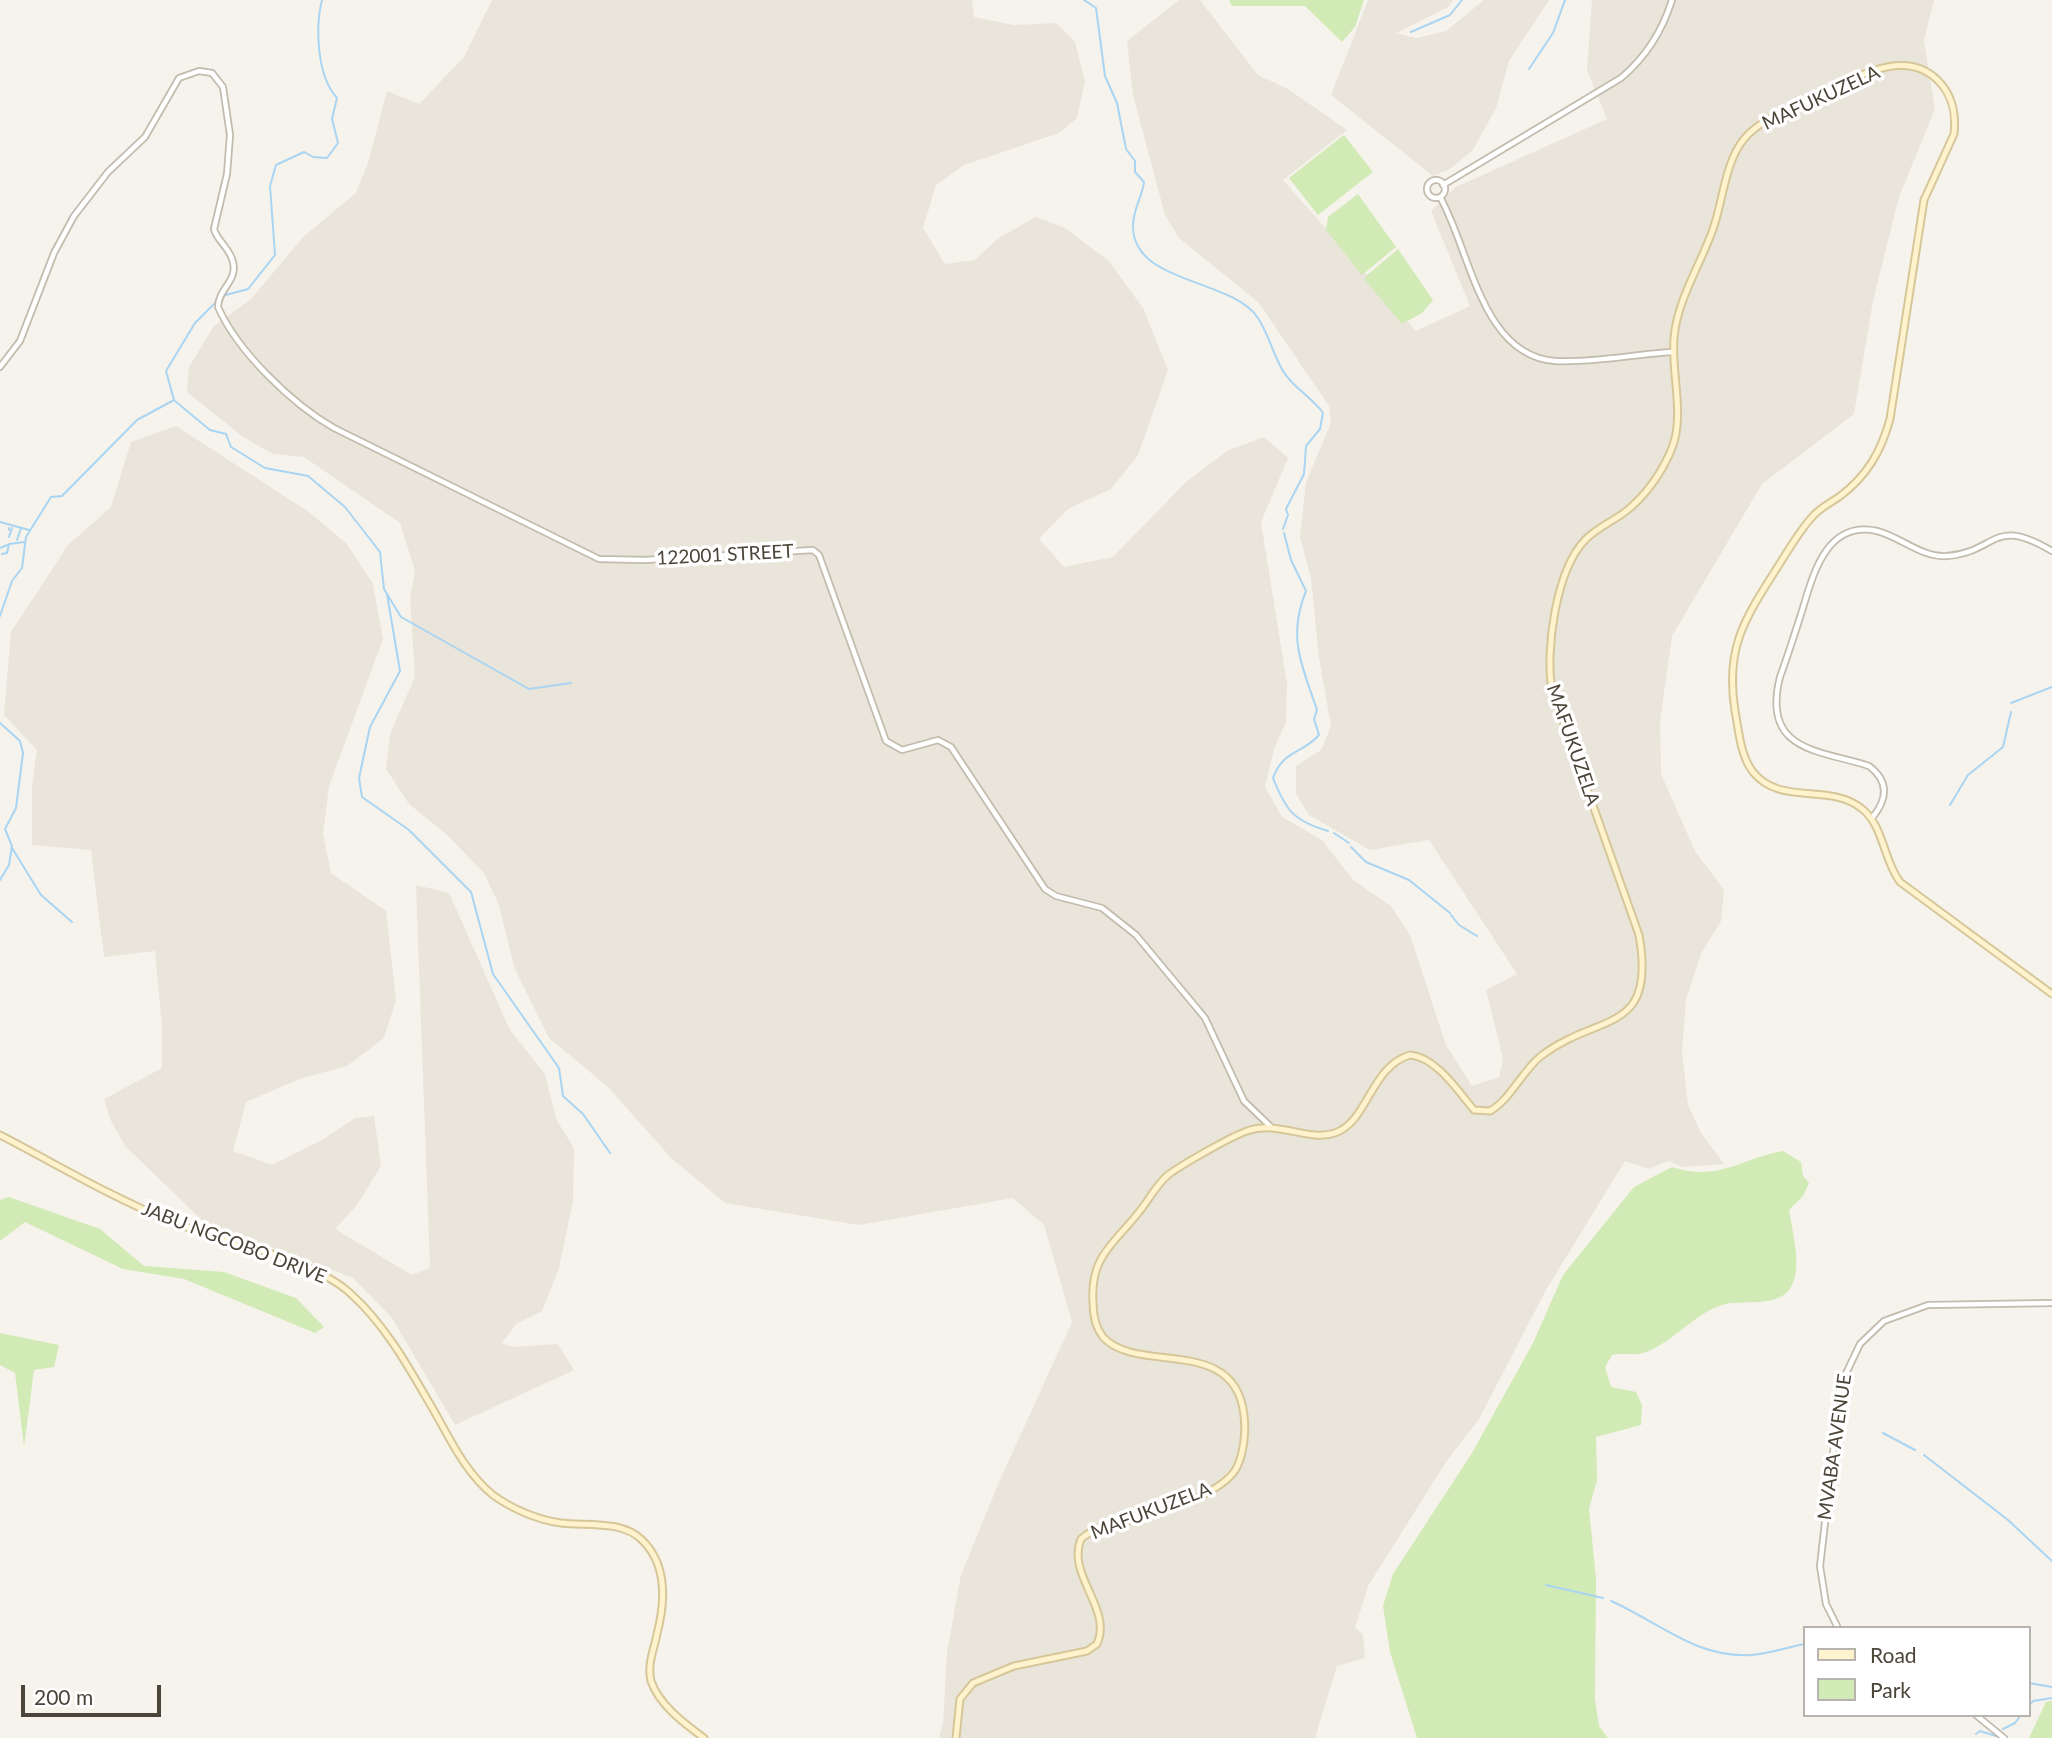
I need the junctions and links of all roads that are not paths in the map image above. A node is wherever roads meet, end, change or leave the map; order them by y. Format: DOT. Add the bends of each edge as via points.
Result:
graph roads {
  1 [pos="1672,0"];
  2 [pos="1443,185"];
  3 [pos="1440,197"];
  4 [pos="1673,352"];
  5 [pos="0,367"];
  6 [pos="2052,551"];
  7 [pos="1872,818"];
  8 [pos="2052,994"];
  9 [pos="1270,1126"];
  10 [pos="0,1135"];
  11 [pos="2052,1303"];
  12 [pos="1837,1626"];
  13 [pos="1978,1717"];
  14 [pos="704,1738"];
  15 [pos="956,1738"];
  16 [pos="2004,1738"];
  1 -- 2 [label="street" via="1647,52 1622,78"];
  2 -- 3 [label="street"];
  2 -- 3 [label="street" via="1436,181 1427,187 1430,196"];
  3 -- 4 [label="street" via="1491,317 1506,339 1522,351 1556,361"];
  4 -- 7 [label="main road, MAFUKUZELA" via="1676,322 1713,229 1734,159 1752,131 1877,69 1907,65 1939,81 1953,105 1954,134 1924,200 1884,440 1863,475 1805,526 1746,616 1731,667 1744,754 1760,779 1781,791 1843,799"];
  4 -- 9 [label="main road, MAFUKUZELA" via="1677,420 1672,449 1634,505 1580,546 1569,565 1548,654 1557,706 1639,935 1644,970 1638,996 1614,1021 1541,1056 1490,1111 1474,1110 1425,1059 1410,1055 1388,1069 1342,1130 1324,1135"];
  5 -- 9 [label="street, 122001 STREET" via="20,341 54,253 74,216 108,172 145,137 179,78 194,72 217,76 223,88 230,146 214,229 234,270 231,282 220,293 218,307 271,378 316,417 593,556 633,560 813,550 825,564 886,740 902,750 938,740 951,747 1045,889 1102,908 1147,948 1205,1018 1244,1101"];
  6 -- 7 [label="street" via="2014,534 1939,556 1890,535 1863,531 1839,538 1820,558 1780,677 1779,715 1785,730 1804,748 1869,766 1878,773 1885,798"];
  7 -- 8 [label="main road" via="1900,882"];
  9 -- 15 [label="main road, MAFUKUZELA" via="1239,1134 1162,1180 1101,1255 1093,1282 1095,1322 1113,1345 1194,1361 1232,1384 1245,1422 1232,1475 1213,1489 1081,1539 1079,1562 1102,1629 1097,1644 1080,1653 996,1672 973,1683 960,1699"];
  10 -- 14 [label="main road, JABU NGCOBO DRIVE" via="167,1220 337,1283 372,1316 396,1349 468,1469 486,1489 512,1507 541,1518 617,1528 639,1537 656,1560 664,1596 649,1664 651,1680 663,1702"];
  11 -- 12 [label="street, MVABA AVENUE" via="1928,1305 1884,1321 1860,1344 1841,1384 1820,1566 1826,1604"];
  13 -- 16 [label="street"];
}
